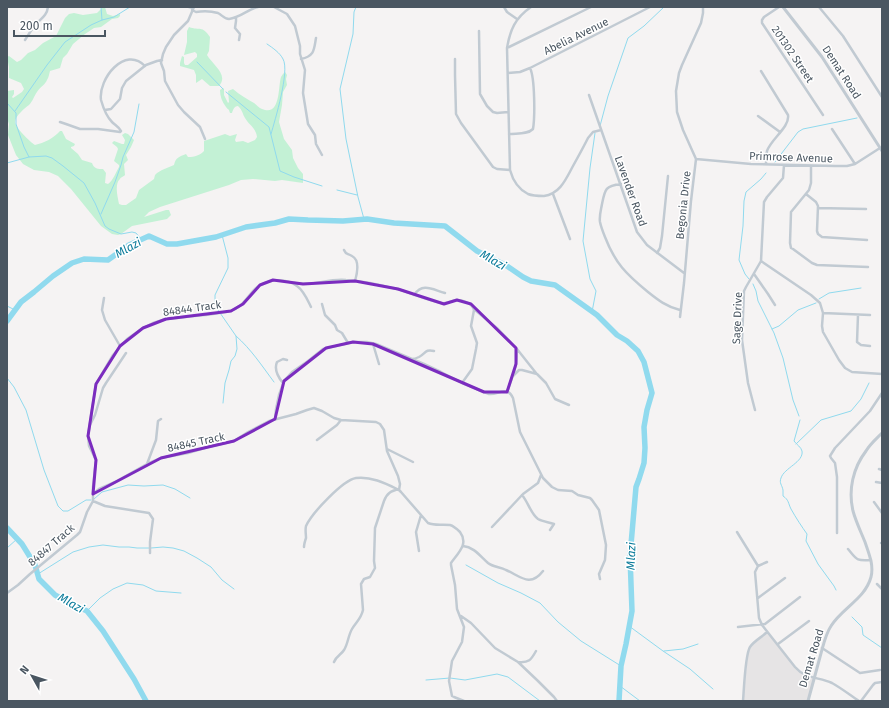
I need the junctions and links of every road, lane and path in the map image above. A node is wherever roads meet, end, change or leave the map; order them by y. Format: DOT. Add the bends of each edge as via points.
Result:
graph roads {
  1 [pos="48,7"];
  2 [pos="189,7"];
  3 [pos="258,7"];
  4 [pos="274,7"];
  5 [pos="504,7"];
  6 [pos="531,7"];
  7 [pos="591,7"];
  8 [pos="650,7"];
  9 [pos="703,7"];
  10 [pos="779,7"];
  11 [pos="782,7"];
  12 [pos="819,7"];
  13 [pos="193,8"];
  14 [pos="236,16"];
  15 [pos="517,19"];
  16 [pos="479,31"];
  17 [pos="316,38"];
  18 [pos="25,40"];
  19 [pos="239,40"];
  20 [pos="507,48"];
  21 [pos="301,59"];
  22 [pos="455,59"];
  23 [pos="162,60"];
  24 [pos="145,66"];
  25 [pos="530,68"];
  26 [pos="761,71"];
  27 [pos="508,73"];
  28 [pos="589,95"];
  29 [pos="882,97"];
  30 [pos="105,110"];
  31 [pos="508,112"];
  32 [pos="823,115"];
  33 [pos="758,116"];
  34 [pos="60,122"];
  35 [pos="832,129"];
  36 [pos="601,130"];
  37 [pos="780,132"];
  38 [pos="510,134"];
  39 [pos="205,139"];
  40 [pos="881,149"];
  41 [pos="322,155"];
  42 [pos="696,159"];
  43 [pos="766,164"];
  44 [pos="855,164"];
  45 [pos="784,165"];
  46 [pos="811,166"];
  47 [pos="510,170"];
  48 [pos="668,176"];
  49 [pos="621,184"];
  50 [pos="553,194"];
  51 [pos="806,194"];
  52 [pos="818,208"];
  53 [pos="866,209"];
  54 [pos="570,239"];
  55 [pos="867,240"];
  56 [pos="344,250"];
  57 [pos="657,253"];
  58 [pos="762,261"];
  59 [pos="868,267"];
  60 [pos="684,273"];
  61 [pos="754,274"];
  62 [pos="355,281"];
  63 [pos="290,282"];
  64 [pos="445,293"];
  65 [pos="414,295"];
  66 [pos="104,298"];
  67 [pos="322,304"];
  68 [pos="774,305"];
  69 [pos="311,306"];
  70 [pos="474,310"];
  71 [pos="680,310"];
  72 [pos="823,314"];
  73 [pos="858,315"];
  74 [pos="870,315"];
  75 [pos="680,317"];
  76 [pos="348,343"];
  77 [pos="373,344"];
  78 [pos="120,346"];
  79 [pos="870,346"];
  80 [pos="517,349"];
  81 [pos="434,351"];
  82 [pos="126,353"];
  83 [pos="287,360"];
  84 [pos="411,360"];
  85 [pos="379,364"];
  86 [pos="537,374"];
  87 [pos="882,374"];
  88 [pos="513,376"];
  89 [pos="283,383"];
  90 [pos="462,383"];
  91 [pos="507,392"];
  92 [pos="882,393"];
  93 [pos="569,405"];
  94 [pos="755,410"];
  95 [pos="162,419"];
  96 [pos="275,419"];
  97 [pos="341,420"];
  98 [pos="89,427"];
  99 [pos="882,433"];
  100 [pos="317,440"];
  101 [pos="387,449"];
  102 [pos="413,462"];
  103 [pos="147,464"];
  104 [pos="541,475"];
  105 [pos="876,482"];
  106 [pos="882,483"];
  107 [pos="398,489"];
  108 [pos="93,494"];
  109 [pos="522,495"];
  110 [pos="93,501"];
  111 [pos="874,502"];
  112 [pos="882,513"];
  113 [pos="420,515"];
  114 [pos="492,527"];
  115 [pos="550,530"];
  116 [pos="737,532"];
  117 [pos="837,533"];
  118 [pos="463,546"];
  119 [pos="304,547"];
  120 [pos="848,549"];
  121 [pos="419,551"];
  122 [pos="150,553"];
  123 [pos="871,560"];
  124 [pos="767,562"];
  125 [pos="758,566"];
  126 [pos="543,571"];
  127 [pos="785,578"];
  128 [pos="600,579"];
  129 [pos="877,584"];
  130 [pos="882,589"];
  131 [pos="7,593"];
  132 [pos="800,597"];
  133 [pos="758,598"];
  134 [pos="460,616"];
  135 [pos="809,620"];
  136 [pos="762,625"];
  137 [pos="738,627"];
  138 [pos="768,632"];
  139 [pos="778,644"];
  140 [pos="822,648"];
  141 [pos="536,651"];
  142 [pos="334,662"];
  143 [pos="518,662"];
  144 [pos="880,670"];
  145 [pos="814,678"];
  146 [pos="882,682"];
  147 [pos="464,701"];
  148 [pos="558,701"];
  149 [pos="743,701"];
  150 [pos="808,701"];
  151 [pos="860,701"];
  1 -- 18 [label="street" via="47,12"];
  2 -- 13 [label="street"];
  3 -- 14 [label="street"];
  4 -- 21 [label="street" via="286,13 293,22"];
  5 -- 15 [label="street"];
  6 -- 15 [label="street"];
  7 -- 20 [label="street"];
  8 -- 25 [label="street, Abelia Avenue"];
  9 -- 42 [label="street, Begonia Drive" via="701,23 679,73 676,91 682,127"];
  10 -- 32 [label="street, 201302 Street" via="764,17 762,23"];
  11 -- 40 [label="street, Demat Road" via="822,57"];
  12 -- 29 [label="street" via="843,36"];
  13 -- 14 [label="street" via="195,12 216,13 227,19"];
  13 -- 23 [label="street" via="188,22 166,47"];
  14 -- 19 [label="street" via="235,28 240,34"];
  15 -- 20 [label="street" via="509,36"];
  16 -- 31 [label="street" via="480,94 493,112"];
  17 -- 21 [label="street" via="315,49 307,58"];
  20 -- 27 [label="street"];
  21 -- 41 [label="street" via="305,70 303,93 308,124 315,133 316,144"];
  22 -- 47 [label="street" via="458,118 493,166 497,169"];
  23 -- 24 [label="street"];
  23 -- 39 [label="street" via="165,81 182,111 200,127"];
  24 -- 30 [label="street" via="126,81 120,99 110,109"];
  24 -- 30 [label="street" via="133,59 116,65 102,88 101,100"];
  25 -- 27 [label="street, Abelia Avenue"];
  25 -- 38 [label="street" via="533,82 533,129 526,133"];
  26 -- 37 [label="street" via="788,115 788,121"];
  27 -- 31 [label="street"];
  28 -- 36 [label="street, Lavender Road"];
  30 -- 34 [label="street" via="120,132 80,130"];
  31 -- 38 [label="street"];
  33 -- 37 [label="street"];
  35 -- 44 [label="street"];
  36 -- 49 [label="street, Lavender Road"];
  36 -- 50 [label="street" via="591,135 563,185"];
  37 -- 43 [label="street" via="768,150"];
  38 -- 47 [label="street"];
  40 -- 44 [label="street, Primrose Avenue"];
  42 -- 43 [label="street, Primrose Avenue"];
  42 -- 60 [label="street, Begonia Drive"];
  43 -- 45 [label="street, Primrose Avenue"];
  44 -- 46 [label="street, Primrose Avenue"];
  45 -- 46 [label="street, Primrose Avenue"];
  45 -- 58 [label="street, Sage Drive" via="783,178 764,202"];
  46 -- 51 [label="street" via="810,186"];
  47 -- 50 [label="street" via="518,188 525,192 539,196"];
  48 -- 57 [label="street" via="662,236"];
  49 -- 57 [label="street, Lavender Road" via="637,232"];
  49 -- 71 [label="street" via="608,187 600,216 601,226 611,251 616,261 633,280 663,304"];
  50 -- 54 [label="street"];
  51 -- 52 [label="street" via="816,202"];
  51 -- 59 [label="street" via="791,212 791,248 817,265"];
  52 -- 53 [label="street"];
  52 -- 55 [label="street" via="817,230 822,238"];
  56 -- 62 [label="street" via="356,261"];
  57 -- 60 [label="street, Lavender Road"];
  58 -- 61 [label="street, Sage Drive"];
  58 -- 72 [label="street" via="811,295 820,303"];
  60 -- 71 [label="street, Begonia Drive"];
  61 -- 68 [label="street"];
  61 -- 94 [label="street, Sage Drive" via="744,291 742,340 748,384"];
  62 -- 63 [label="street, 84844 Track" via="333,280 313,284"];
  62 -- 65 [label="street, 84844 Track" via="398,289"];
  63 -- 69 [label="street" via="300,289"];
  63 -- 78 [label="street, 84844 Track" via="273,280 260,285 243,304 231,311 153,323"];
  64 -- 65 [label="street" via="424,288"];
  65 -- 70 [label="street, 84844 Track" via="444,304 457,300 471,304"];
  66 -- 78 [label="street" via="102,310 105,320"];
  67 -- 76 [label="street" via="325,315 335,324"];
  70 -- 80 [label="street, 84844 Track" via="498,328"];
  70 -- 90 [label="street" via="471,326 476,349 473,366"];
  71 -- 75 [label="street, Begonia Drive"];
  72 -- 73 [label="street"];
  72 -- 87 [label="street" via="823,332 845,368 852,372"];
  73 -- 74 [label="street"];
  73 -- 79 [label="street" via="857,342"];
  76 -- 77 [label="street"];
  76 -- 89 [label="street" via="323,349 292,372"];
  77 -- 84 [label="street"];
  77 -- 85 [label="street"];
  78 -- 98 [label="street, 84844 Track" via="96,384"];
  80 -- 86 [label="street, 84844 Track"];
  80 -- 88 [label="street"];
  81 -- 84 [label="street" via="426,351"];
  82 -- 98 [label="street" via="104,385"];
  83 -- 89 [label="street" via="277,362 276,366"];
  84 -- 90 [label="street"];
  86 -- 88 [label="street" via="519,370"];
  86 -- 93 [label="street, 84844 Track" via="546,383 555,399"];
  88 -- 91 [label="street"];
  89 -- 96 [label="street"];
  90 -- 91 [label="street" via="492,394"];
  91 -- 104 [label="street" via="513,398 520,432"];
  92 -- 117 [label="street" via="870,411 830,456 835,464 837,477"];
  95 -- 103 [label="street" via="158,421 157,435"];
  96 -- 97 [label="street, 84845 Track" via="314,408"];
  96 -- 103 [label="street, 84845 Track" via="257,426 234,441"];
  97 -- 100 [label="street"];
  97 -- 101 [label="street, 84845 Track" via="372,421 380,424 384,430"];
  98 -- 108 [label="street, 84844 Track" via="88,442 96,460"];
  99 -- 123 [label="street, Demat Road" via="857,464 851,491 854,515"];
  101 -- 102 [label="street"];
  101 -- 107 [label="street, 84845 Track" via="398,476"];
  103 -- 108 [label="street, 84845 Track"];
  104 -- 109 [label="street" via="538,483"];
  104 -- 128 [label="street" via="555,488 590,498 597,507 606,545"];
  105 -- 106 [label="street"];
  107 -- 113 [label="street, 84845 Track"];
  107 -- 119 [label="street" via="373,479 355,478 347,482 322,504 309,520 305,528"];
  107 -- 142 [label="street" via="386,496 378,518 374,532 375,568 370,577 364,579 361,584 361,617 351,631 344,650"];
  108 -- 110 [label="street"];
  109 -- 114 [label="street"];
  109 -- 115 [label="street" via="536,517 554,524"];
  110 -- 122 [label="street" via="102,505 149,513 153,519"];
  110 -- 131 [label="street, 84847 Track" via="80,532"];
  111 -- 112 [label="street"];
  113 -- 118 [label="street, 84845 Track" via="430,524 455,527 464,540"];
  113 -- 121 [label="street" via="416,532"];
  116 -- 125 [label="street"];
  118 -- 126 [label="street" via="476,551 492,565 527,580 533,580"];
  118 -- 134 [label="street" via="451,563"];
  120 -- 123 [label="street" via="858,560"];
  123 -- 140 [label="street, Demat Road" via="872,573 867,587 834,622"];
  124 -- 125 [label="street"];
  125 -- 133 [label="street" via="755,572"];
  127 -- 133 [label="street"];
  129 -- 130 [label="street"];
  132 -- 136 [label="street"];
  133 -- 136 [label="street"];
  134 -- 143 [label="street" via="471,623 495,648"];
  134 -- 147 [label="street" via="464,633 452,661 449,681 452,696"];
  135 -- 139 [label="street"];
  136 -- 137 [label="street"];
  136 -- 138 [label="street"];
  138 -- 139 [label="street"];
  138 -- 149 [label="street" via="749,649"];
  139 -- 145 [label="street" via="798,670"];
  140 -- 144 [label="street" via="860,673"];
  140 -- 145 [label="street, Demat Road"];
  141 -- 143 [label="street" via="528,662"];
  143 -- 148 [label="street"];
  145 -- 150 [label="street, Demat Road"];
  145 -- 151 [label="street" via="832,683"];
  146 -- 151 [label="street" via="875,683"];
}
